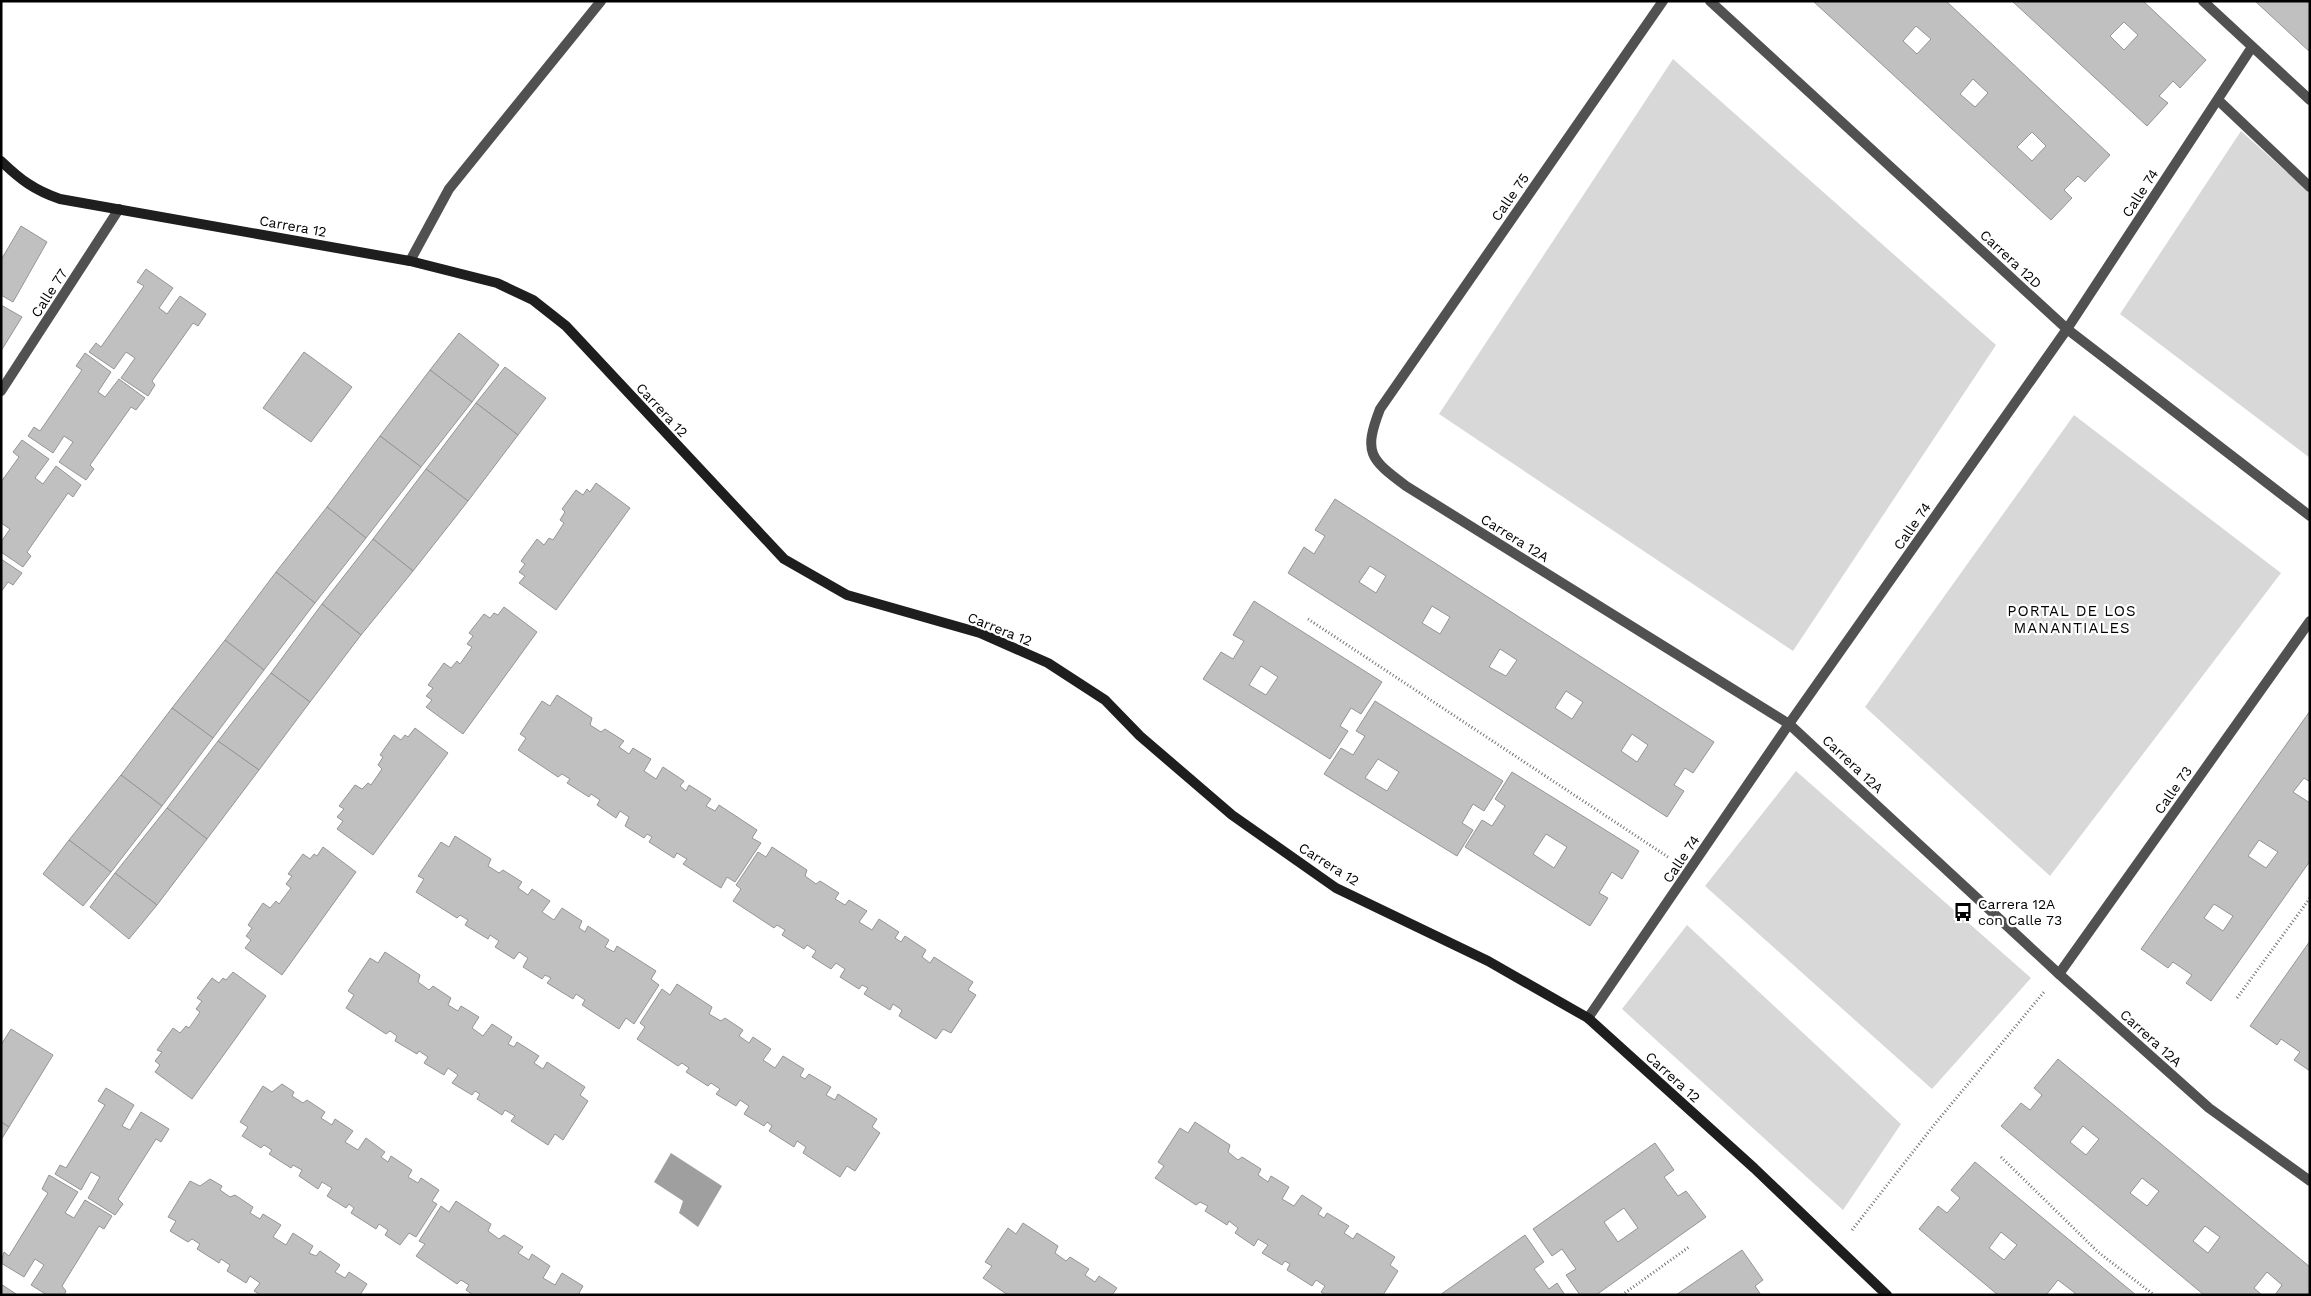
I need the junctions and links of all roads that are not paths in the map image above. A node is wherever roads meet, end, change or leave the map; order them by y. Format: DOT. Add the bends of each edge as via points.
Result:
graph roads {
  1 [pos="601,1"];
  2 [pos="1663,1"];
  3 [pos="1710,1"];
  4 [pos="2203,1"];
  5 [pos="2252,47"];
  6 [pos="2218,100"];
  7 [pos="2310,100"];
  8 [pos="1,161"];
  9 [pos="2310,188"];
  10 [pos="119,209"];
  11 [pos="410,261"];
  12 [pos="2067,329"];
  13 [pos="1,391"];
  14 [pos="1380,409"];
  15 [pos="2310,516"];
  16 [pos="2310,621"];
  17 [pos="1789,724"];
  18 [pos="2059,974"];
  19 [pos="1588,1018"];
  20 [pos="2310,1181"];
  21 [pos="1887,1295"];
  1 -- 11 [label="street" via="449,189"];
  2 -- 14 [label="street, Calle 75"];
  3 -- 12 [label="street, Carrera 12D"];
  4 -- 5 [label="street"];
  5 -- 6 [label="street, Calle 74"];
  5 -- 7 [label="street"];
  6 -- 9 [label="street"];
  6 -- 12 [label="street, Calle 74"];
  8 -- 10 [label="main road, Carrera 12" via="38,191 60,199"];
  10 -- 11 [label="main road, Carrera 12"];
  10 -- 13 [label="street, Calle 77"];
  11 -- 19 [label="main road, Carrera 12" via="497,284 533,300 559,321 784,559 847,595 980,633 1048,663 1105,700 1140,736 1232,815 1336,888 1488,961"];
  12 -- 15 [label="street, Carrera 12D"];
  12 -- 17 [label="street, Calle 74"];
  14 -- 17 [label="street, Carrera 12A" via="1371,433 1371,452 1383,469"];
  16 -- 18 [label="street, Calle 73"];
  17 -- 18 [label="street, Carrera 12A"];
  17 -- 19 [label="street, Calle 74"];
  18 -- 20 [label="street, Carrera 12A" via="2209,1108"];
  19 -- 21 [label="main road, Carrera 12" via="1754,1168"];
}
